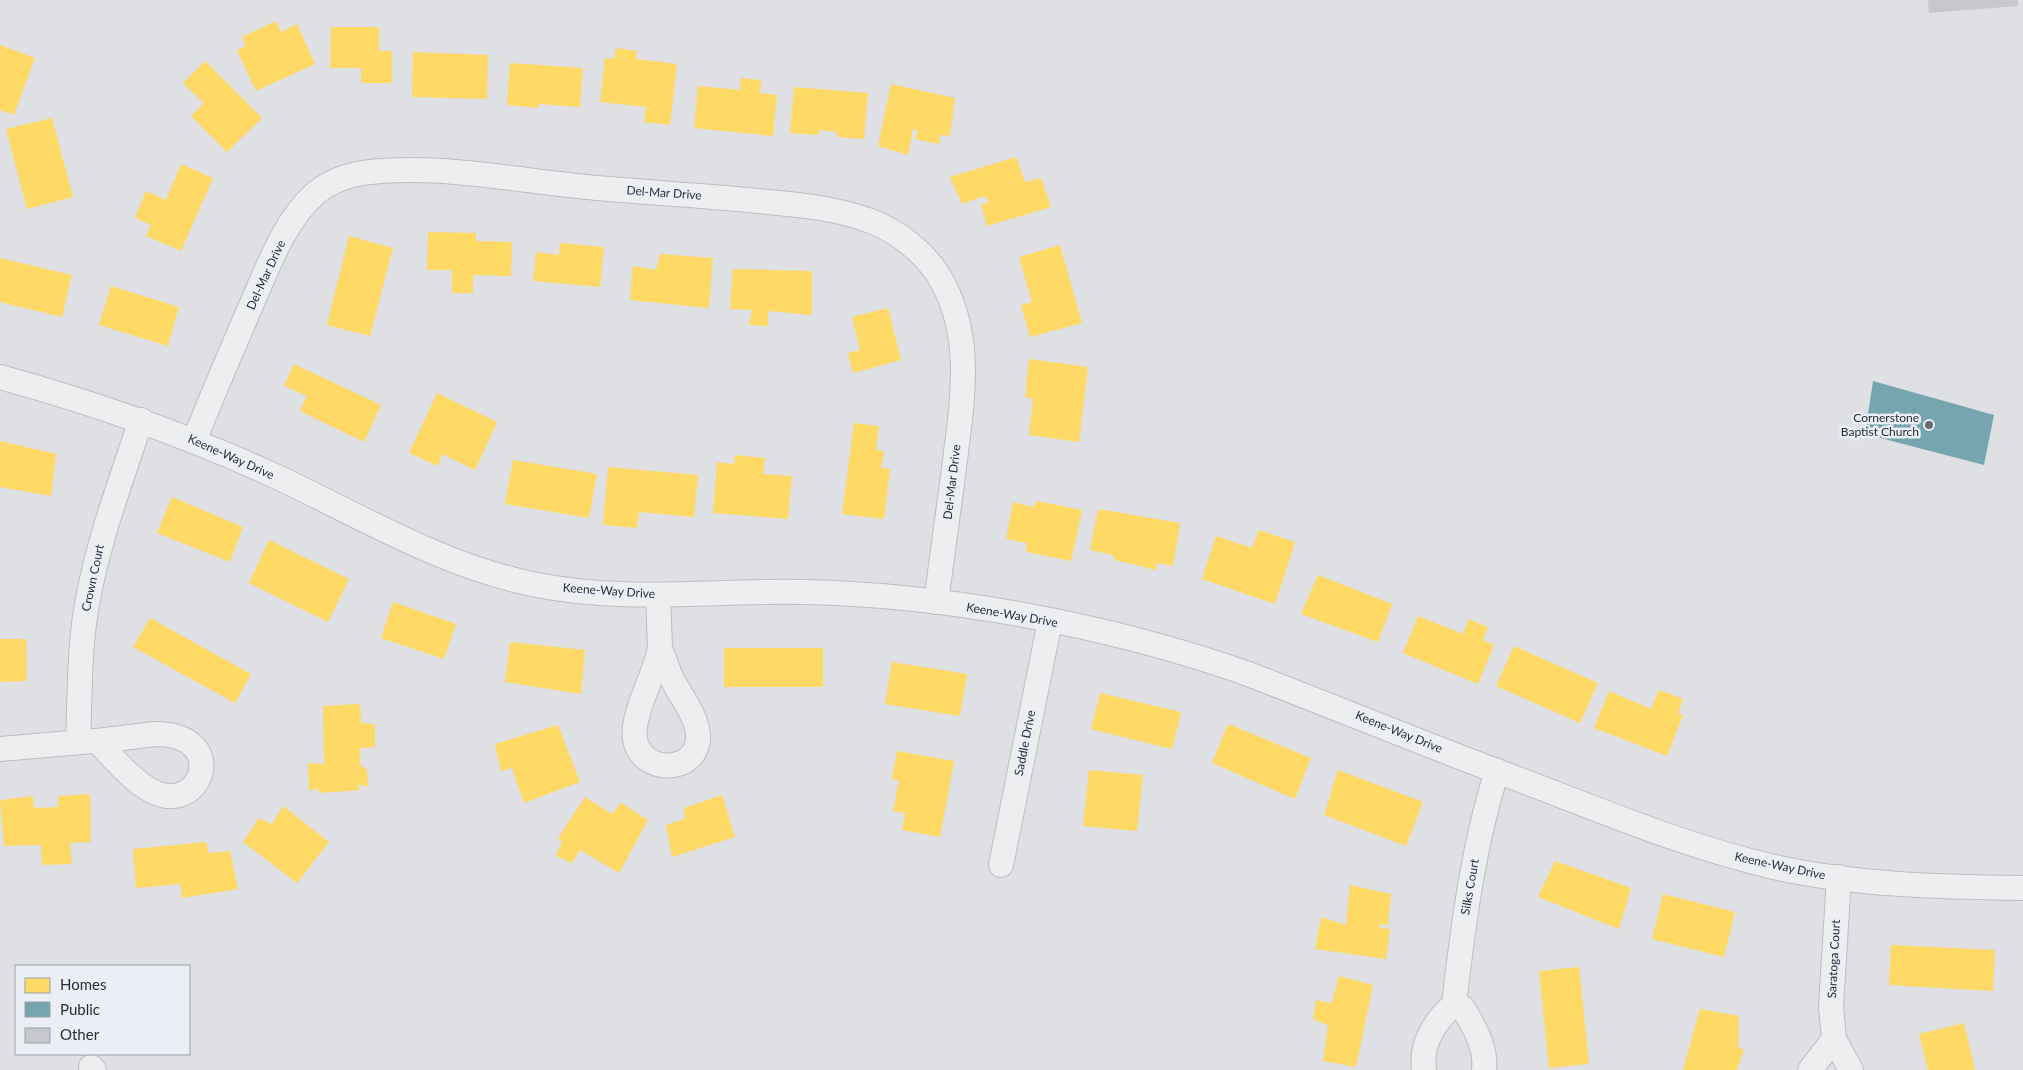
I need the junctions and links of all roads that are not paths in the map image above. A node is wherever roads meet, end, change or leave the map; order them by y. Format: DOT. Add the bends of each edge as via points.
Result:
graph roads {
  1 [pos="0,377"];
  2 [pos="141,420"];
  3 [pos="194,441"];
  4 [pos="658,595"];
  5 [pos="936,602"];
  6 [pos="1050,621"];
  7 [pos="660,648"];
  8 [pos="0,749"];
  9 [pos="1497,771"];
  10 [pos="1001,864"];
  11 [pos="1839,878"];
  12 [pos="2023,888"];
  13 [pos="1454,1005"];
  14 [pos="1834,1040"];
  15 [pos="1424,1070"];
  16 [pos="1484,1070"];
  17 [pos="1810,1070"];
  18 [pos="1851,1070"];
  1 -- 2 [label="street, Keene-Way Drive"];
  2 -- 3 [label="street, Keene-Way Drive"];
  2 -- 8 [label="street, Crown Court" via="102,535 91,584 82,649 87,741"];
  3 -- 4 [label="street, Keene-Way Drive" via="468,566 533,584 565,589"];
  3 -- 5 [label="street, Del-Mar Drive" via="281,241 317,192 336,181 382,170 439,172 728,197 849,214 898,235 918,252 936,272 958,318 962,344 962,397"];
  4 -- 5 [label="street, Keene-Way Drive" via="803,592"];
  4 -- 7 [label="street"];
  5 -- 6 [label="street, Keene-Way Drive"];
  6 -- 9 [label="street, Keene-Way Drive" via="1122,636 1212,661"];
  6 -- 10 [label="street, Saddle Drive"];
  9 -- 11 [label="street, Keene-Way Drive" via="1694,845 1776,867"];
  9 -- 13 [label="street, Silks Court" via="1483,820 1468,900"];
  11 -- 12 [label="street, Keene-Way Drive"];
  11 -- 14 [label="street, Saratoga Court" via="1831,1007"];
  13 -- 15 [label="street" via="1441,1016 1426,1043"];
  13 -- 16 [label="street" via="1463,1008 1470,1020 1485,1056"];
  14 -- 17 [label="street"];
  14 -- 18 [label="street, Saratoga Court"];
}
